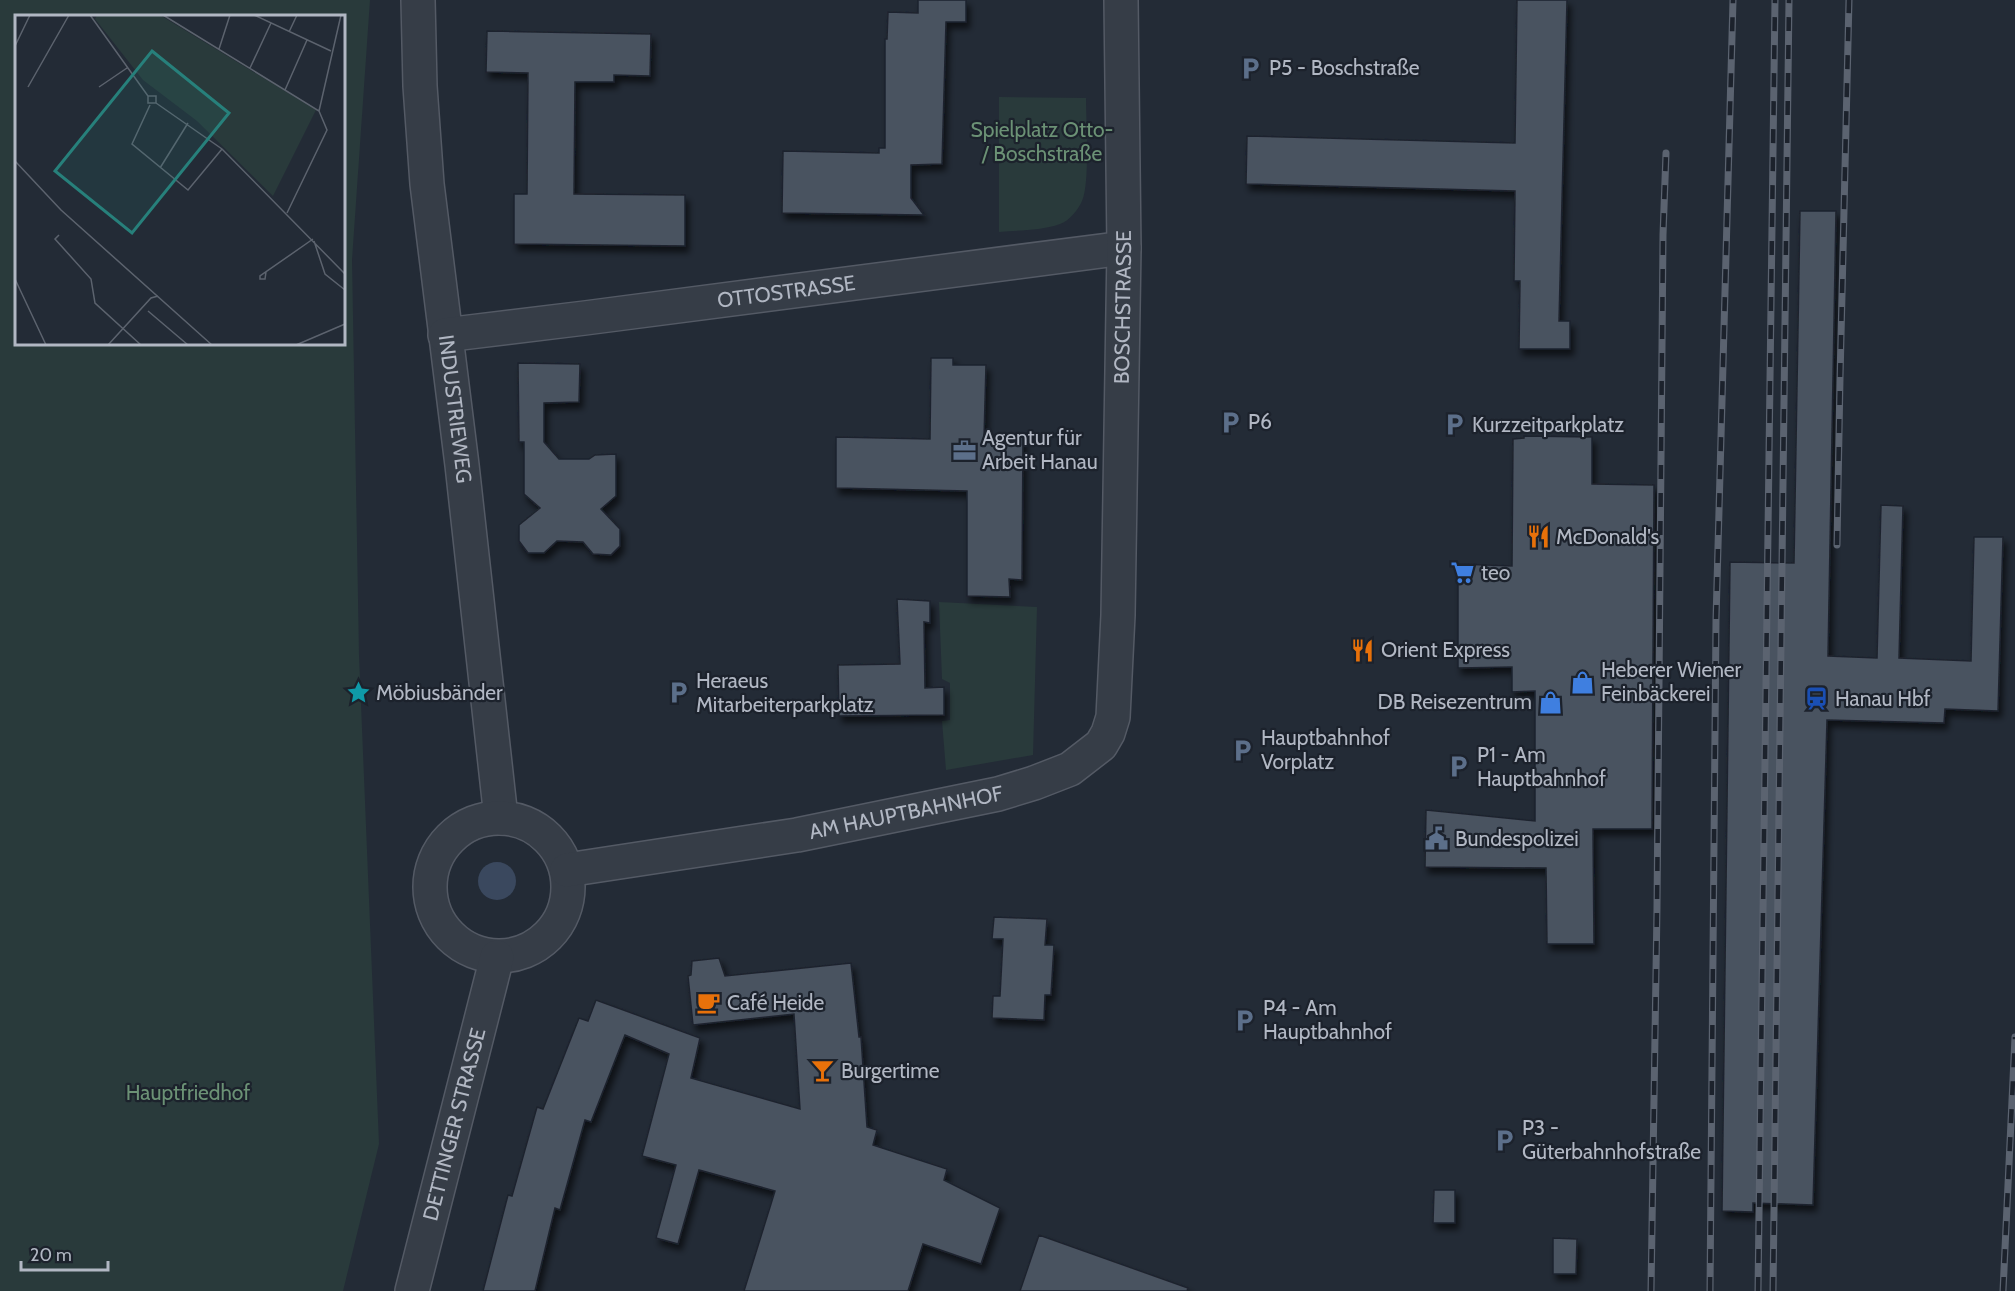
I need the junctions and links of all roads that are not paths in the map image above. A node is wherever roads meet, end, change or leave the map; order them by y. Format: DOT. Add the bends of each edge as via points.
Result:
graph roads {
  1 [pos="418,0"];
  2 [pos="1121,0"];
  3 [pos="1124,248"];
  4 [pos="446,335"];
  5 [pos="1118,615"];
  6 [pos="501,818"];
  7 [pos="567,870"];
  8 [pos="497,957"];
  9 [pos="412,1291"];
  1 -- 4 [label="street, INDUSTRIEWEG" via="427,184"];
  2 -- 3 [label="street, BOSCHSTRASSE"];
  3 -- 4 [label="street, OTTOSTRASSE"];
  3 -- 5 [label="street, BOSCHSTRASSE"];
  4 -- 6 [label="street, INDUSTRIEWEG"];
  5 -- 7 [label="street, AM HAUPTBAHNHOF" via="1113,717 1101,745 1070,769 998,794 797,835"];
  6 -- 7 [label="street" via="532,826 553,843"];
  6 -- 8 [label="street" via="473,823 456,833 438,853 430,879 431,902 441,925 462,946 477,954"];
  7 -- 8 [label="street" via="566,910 553,932 534,948"];
  8 -- 9 [label="street, DETTINGER STRASSE"];
}
